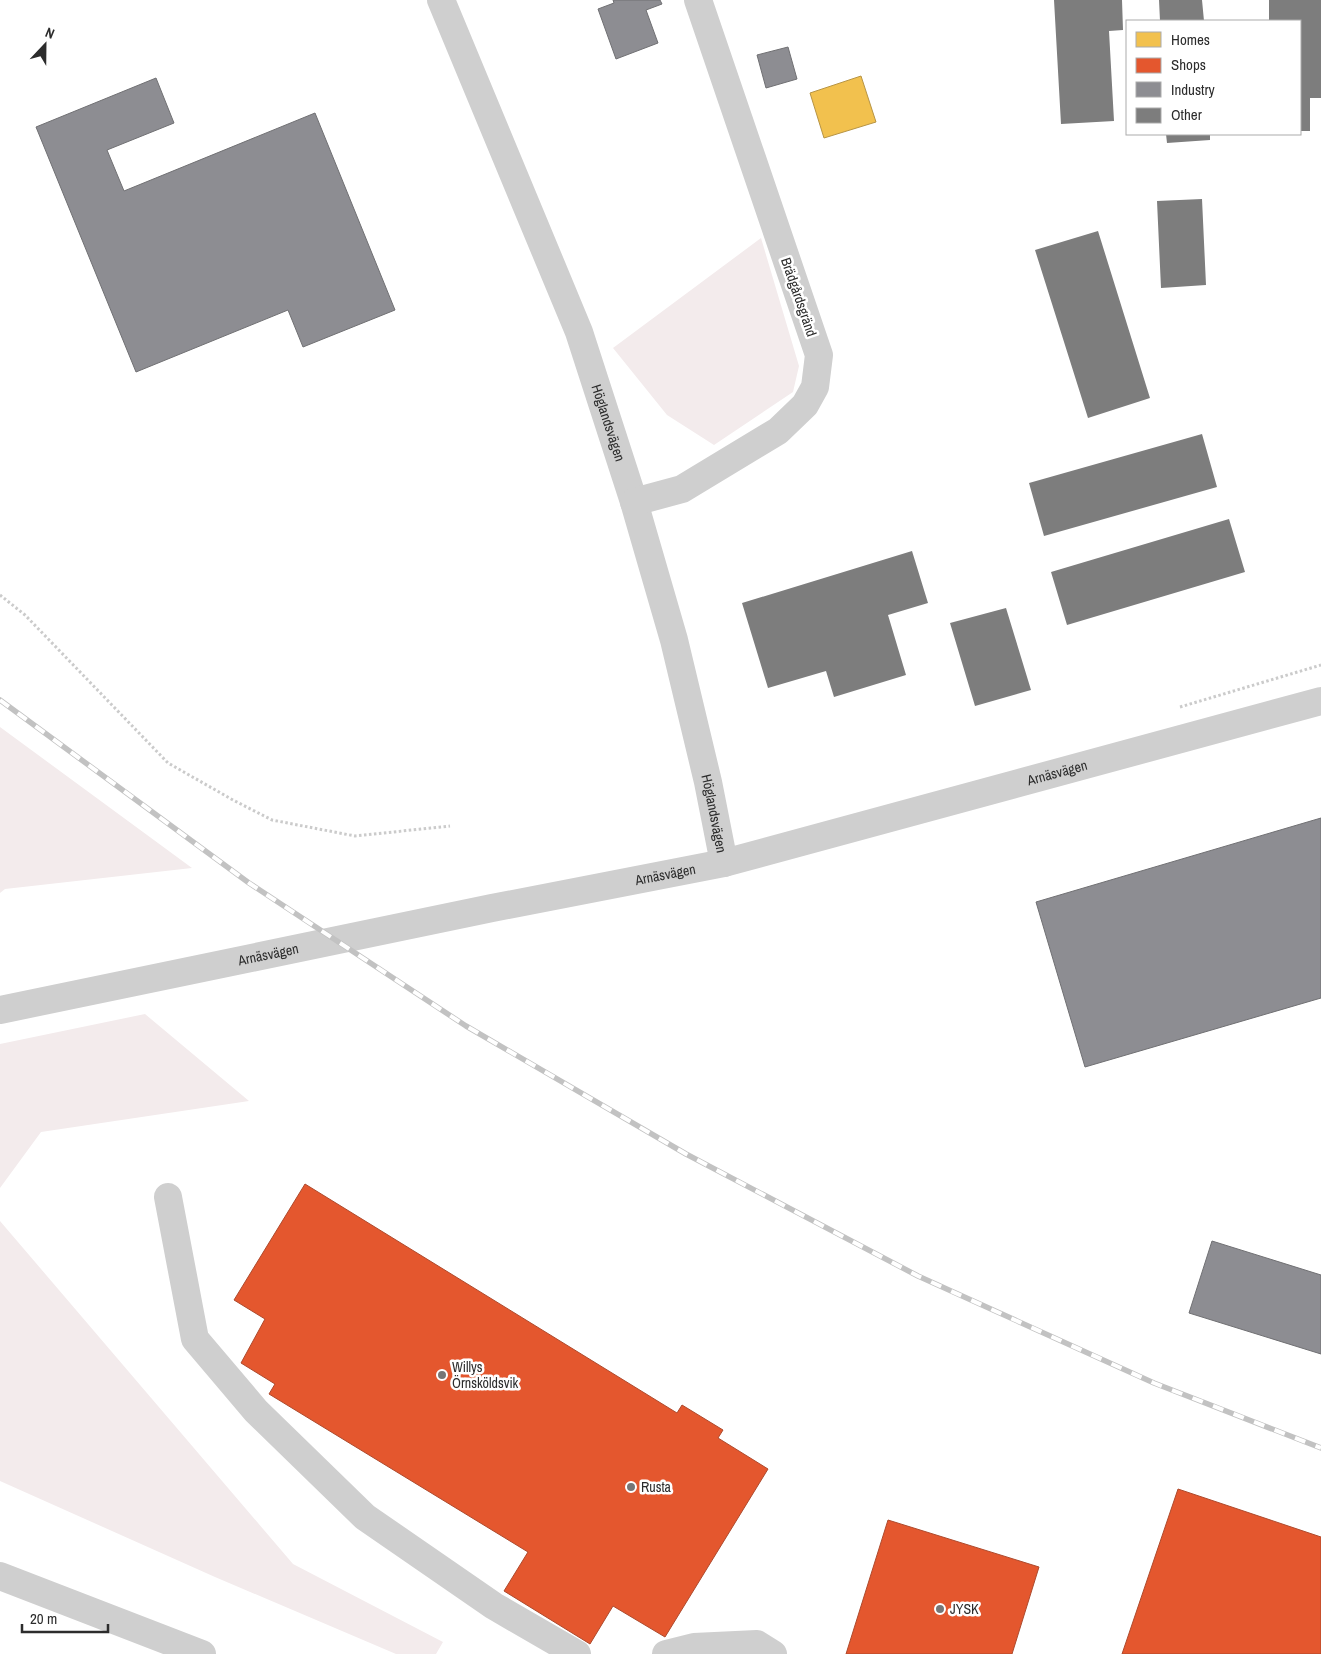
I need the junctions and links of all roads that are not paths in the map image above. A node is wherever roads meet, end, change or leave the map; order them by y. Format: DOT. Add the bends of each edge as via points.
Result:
graph roads {
  1 [pos="441,0"];
  2 [pos="698,0"];
  3 [pos="634,502"];
  4 [pos="1321,701"];
  5 [pos="724,863"];
  6 [pos="0,1010"];
  7 [pos="168,1197"];
  8 [pos="0,1576"];
  9 [pos="202,1654"];
  10 [pos="578,1654"];
  11 [pos="666,1654"];
  12 [pos="773,1654"];
  1 -- 3 [label="street, Höglandsvägen" via="579,332"];
  2 -- 3 [label="street, Brädgårdsgränd" via="819,355 815,387 805,405 778,431 682,489"];
  3 -- 5 [label="street, Höglandsvägen" via="676,650"];
  4 -- 5 [label="street, Arnäsvägen"];
  5 -- 6 [label="street, Arnäsvägen"];
  7 -- 10 [label="street" via="195,1339 256,1411 365,1517 494,1606"];
  8 -- 9 [label="street"];
  11 -- 12 [label="street" via="694,1647 757,1644"];
}
